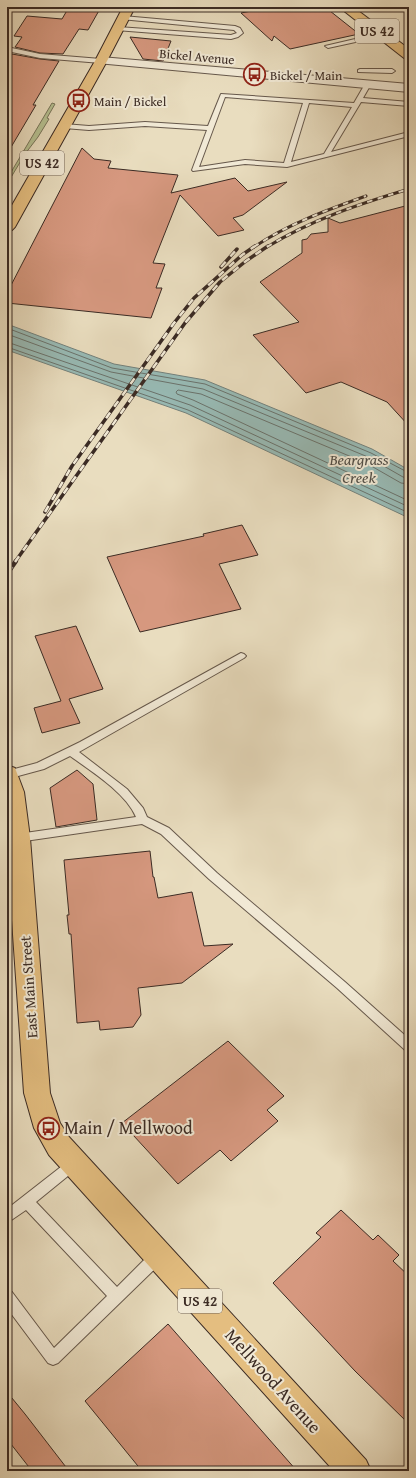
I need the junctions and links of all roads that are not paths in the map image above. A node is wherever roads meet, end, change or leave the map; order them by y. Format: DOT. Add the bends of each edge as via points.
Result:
graph roads {
  1 [pos="129,7"];
  2 [pos="345,7"];
  3 [pos="120,24"];
  4 [pos="382,35"];
  5 [pos="328,46"];
  6 [pos="7,49"];
  7 [pos="409,55"];
  8 [pos="101,61"];
  9 [pos="392,71"];
  10 [pos="372,85"];
  11 [pos="409,88"];
  12 [pos="308,101"];
  13 [pos="358,102"];
  14 [pos="409,104"];
  15 [pos="64,126"];
  16 [pos="210,128"];
  17 [pos="409,134"];
  18 [pos="326,156"];
  19 [pos="287,165"];
  20 [pos="7,227"];
  21 [pos="241,656"];
  22 [pos="71,751"];
  23 [pos="7,774"];
  24 [pos="143,820"];
  25 [pos="18,838"];
  26 [pos="409,1046"];
  27 [pos="48,1128"];
  28 [pos="75,1163"];
  29 [pos="27,1201"];
  30 [pos="7,1217"];
  31 [pos="159,1255"];
  32 [pos="116,1296"];
  33 [pos="7,1297"];
  34 [pos="355,1471"];
  1 -- 3 [label="main road, US 42"];
  2 -- 4 [label="main road, US 42"];
  3 -- 3 [label="lane" via="235,28 240,33 231,37"];
  3 -- 8 [label="main road, US 42"];
  4 -- 5 [label="lane"];
  4 -- 7 [label="main road, US 42"];
  6 -- 8 [label="lane" via="40,56"];
  8 -- 10 [label="street, Bickel Avenue"];
  8 -- 15 [label="main road, US 42"];
  9 -- 10 [label="lane" via="360,71"];
  10 -- 11 [label="street, Bickel Avenue"];
  10 -- 13 [label="lane"];
  12 -- 13 [label="lane"];
  12 -- 16 [label="lane" via="222,95"];
  12 -- 19 [label="lane"];
  13 -- 14 [label="lane"];
  13 -- 18 [label="lane"];
  15 -- 16 [label="lane" via="89,128 145,124"];
  15 -- 20 [label="main road, US 42"];
  16 -- 19 [label="lane" via="195,170 245,162"];
  17 -- 18 [label="lane"];
  18 -- 19 [label="lane"];
  21 -- 22 [label="lane"];
  22 -- 23 [label="lane" via="40,766"];
  22 -- 24 [label="lane" via="130,799 142,813"];
  23 -- 25 [label="main road, East Main Street / US 42" via="13,792"];
  24 -- 25 [label="lane"];
  24 -- 26 [label="lane" via="165,831 213,876"];
  25 -- 27 [label="main road, East Main Street / US 42" via="37,1093"];
  27 -- 28 [label="main road, Mellwood Avenue / US 42" via="59,1146"];
  28 -- 29 [label="lane"];
  28 -- 31 [label="main road, Mellwood Avenue / US 42"];
  29 -- 30 [label="lane"];
  29 -- 32 [label="lane"];
  31 -- 32 [label="lane"];
  31 -- 34 [label="main road, Mellwood Avenue / US 42"];
  32 -- 33 [label="lane" via="53,1358"];
}
